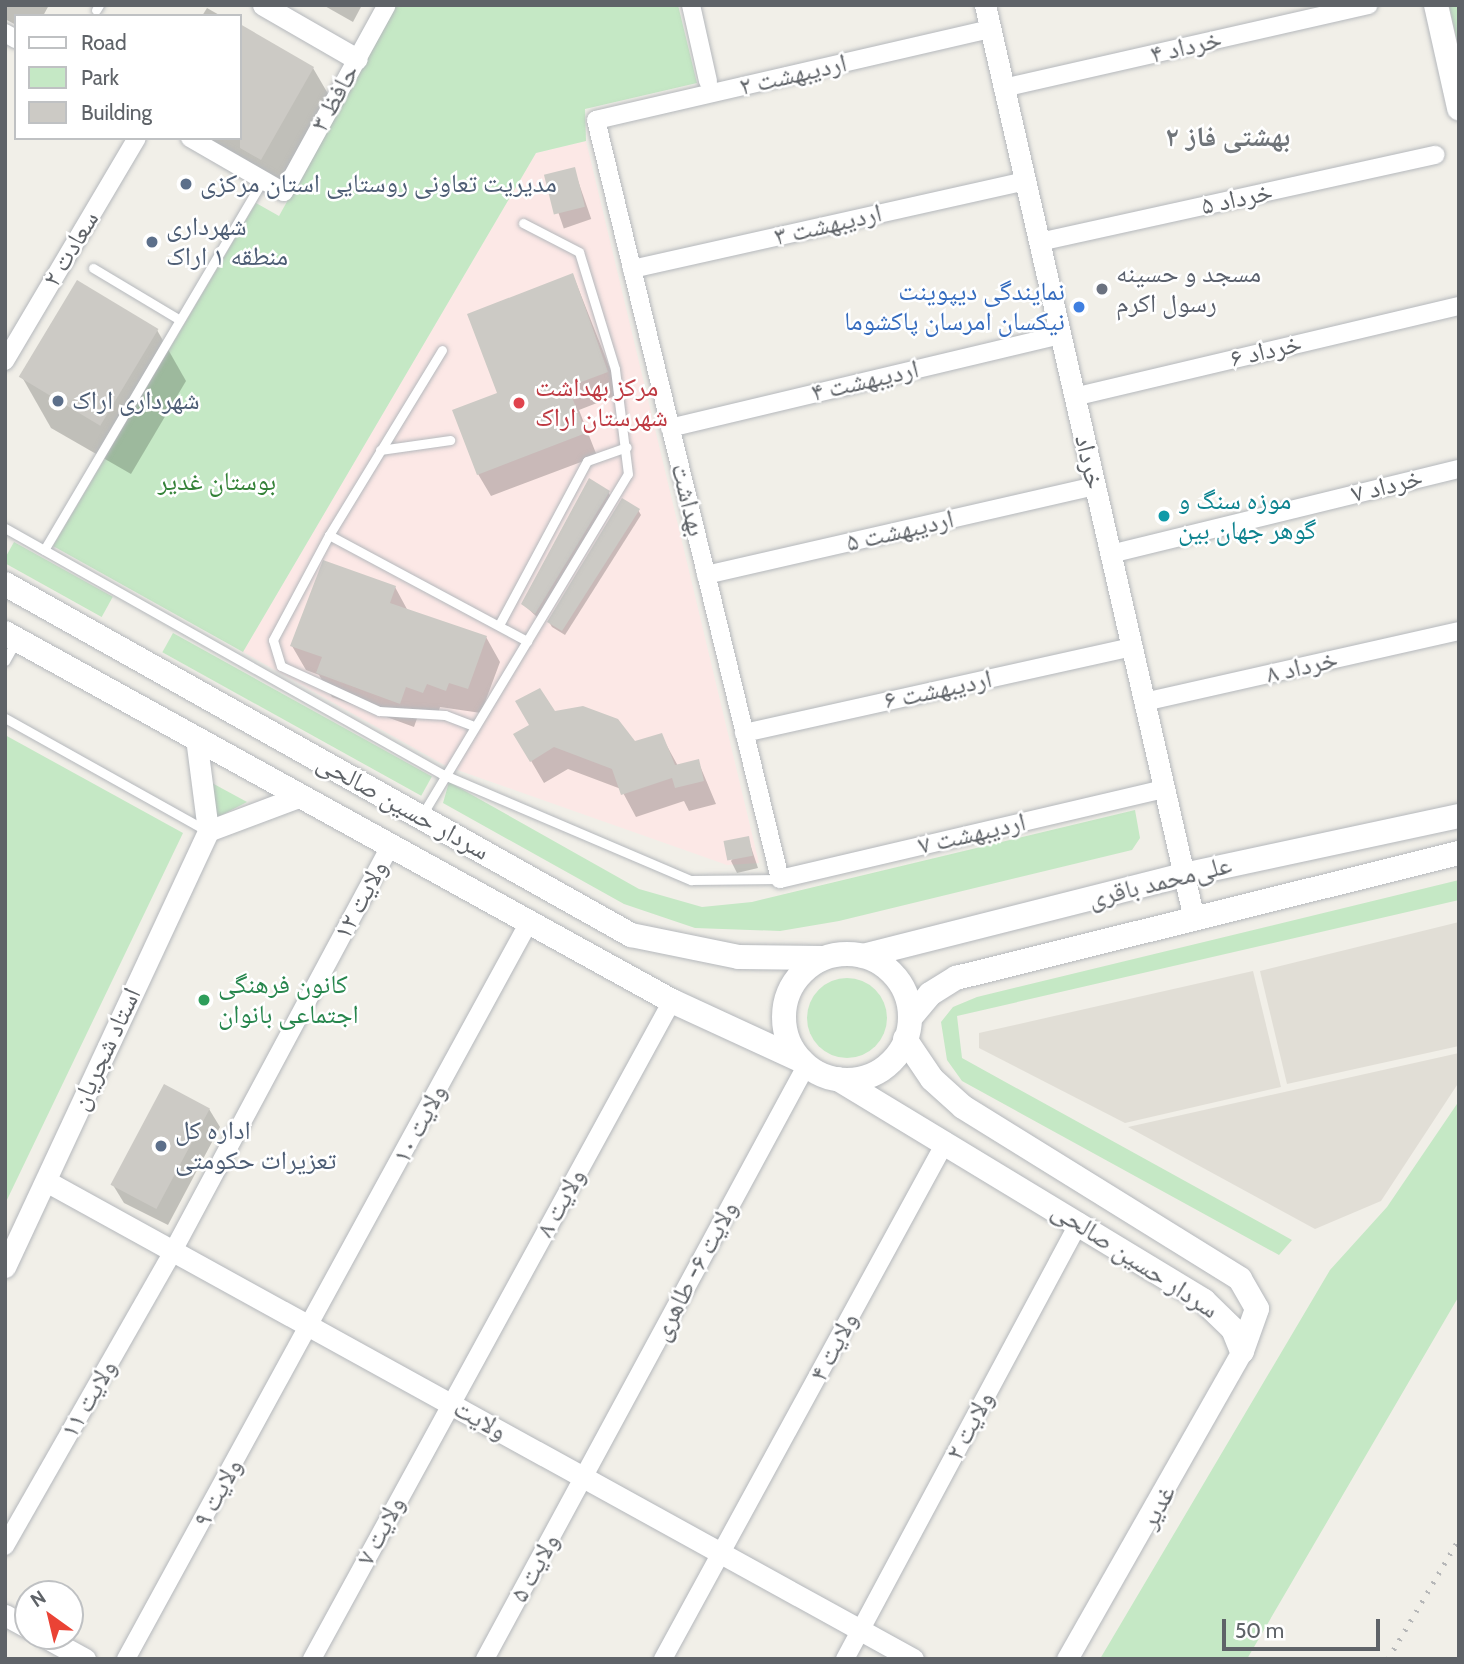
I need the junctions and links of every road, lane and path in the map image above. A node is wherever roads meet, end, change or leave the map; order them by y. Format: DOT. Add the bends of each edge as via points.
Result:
graph roads {
  1 [pos="262,5"];
  2 [pos="387,5"];
  3 [pos="691,5"];
  4 [pos="985,5"];
  5 [pos="1369,5"];
  6 [pos="1436,5"];
  7 [pos="990,29"];
  8 [pos="357,59"];
  9 [pos="708,81"];
  10 [pos="1003,88"];
  11 [pos="1459,108"];
  12 [pos="596,120"];
  13 [pos="136,140"];
  14 [pos="193,140"];
  15 [pos="1436,155"];
  16 [pos="263,180"];
  17 [pos="1025,181"];
  18 [pos="523,223"];
  19 [pos="1039,243"];
  20 [pos="93,268"];
  21 [pos="632,269"];
  22 [pos="1459,306"];
  23 [pos="180,320"];
  24 [pos="1060,335"];
  25 [pos="442,350"];
  26 [pos="5,361"];
  27 [pos="1074,397"];
  28 [pos="670,428"];
  29 [pos="450,440"];
  30 [pos="627,447"];
  31 [pos="380,450"];
  32 [pos="1459,469"];
  33 [pos="1095,486"];
  34 [pos="5,528"];
  35 [pos="328,535"];
  36 [pos="44,550"];
  37 [pos="1110,554"];
  38 [pos="706,575"];
  39 [pos="5,584"];
  40 [pos="499,625"];
  41 [pos="1459,631"];
  42 [pos="527,641"];
  43 [pos="9,644"];
  44 [pos="1132,647"];
  45 [pos="1144,702"];
  46 [pos="5,718"];
  47 [pos="471,725"];
  48 [pos="744,733"];
  49 [pos="196,738"];
  50 [pos="442,774"];
  51 [pos="1164,789"];
  52 [pos="301,796"];
  53 [pos="1459,816"];
  54 [pos="421,817"];
  55 [pos="208,831"];
  56 [pos="390,846"];
  57 [pos="1459,853"];
  58 [pos="1184,875"];
  59 [pos="780,879"];
  60 [pos="1194,919"];
  61 [pos="529,922"];
  62 [pos="863,956"];
  63 [pos="823,958"];
  64 [pos="672,1001"];
  65 [pos="908,1029"];
  66 [pos="804,1063"];
  67 [pos="838,1079"];
  68 [pos="946,1141"];
  69 [pos="46,1181"];
  70 [pos="1079,1222"];
  71 [pos="173,1251"];
  72 [pos="5,1268"];
  73 [pos="310,1326"];
  74 [pos="1242,1351"];
  75 [pos="450,1404"];
  76 [pos="584,1478"];
  77 [pos="5,1546"];
  78 [pos="722,1553"];
  79 [pos="860,1630"];
  80 [pos="126,1659"];
  81 [pos="312,1659"];
  82 [pos="485,1659"];
  83 [pos="663,1659"];
  84 [pos="845,1659"];
  85 [pos="914,1659"];
  86 [pos="1067,1659"];
  1 -- 8 [label="street"];
  2 -- 8 [label="street, حافظ ۳"];
  3 -- 9 [label="street"];
  4 -- 7 [label="street, خرداد"];
  5 -- 10 [label="street, خرداد ۴"];
  6 -- 11 [label="main road"];
  7 -- 10 [label="street, خرداد"];
  7 -- 12 [label="street, اردیبهشت ۲"];
  8 -- 16 [label="street, حافظ ۳" via="284,192"];
  10 -- 17 [label="street, خرداد"];
  12 -- 21 [label="street, بهداشت"];
  13 -- 26 [label="street, سعادت ۲"];
  14 -- 16 [label="street"];
  15 -- 19 [label="street, خرداد ۵"];
  16 -- 23 [label="lane"];
  17 -- 19 [label="street, خرداد"];
  17 -- 21 [label="street, اردیبهشت ۳"];
  18 -- 30 [label="lane" via="579,252 615,369"];
  19 -- 24 [label="street, خرداد"];
  20 -- 23 [label="lane"];
  21 -- 28 [label="street, بهداشت"];
  22 -- 27 [label="street, خرداد ۶"];
  23 -- 36 [label="lane"];
  24 -- 27 [label="street, خرداد"];
  24 -- 28 [label="street, اردیبهشت ۴"];
  25 -- 31 [label="lane"];
  27 -- 33 [label="street, خرداد"];
  28 -- 38 [label="street, بهداشت"];
  29 -- 31 [label="lane"];
  30 -- 40 [label="lane" via="587,461"];
  30 -- 42 [label="lane" via="628,474"];
  31 -- 35 [label="lane"];
  32 -- 37 [label="street, خرداد ۷"];
  33 -- 37 [label="street, خرداد"];
  33 -- 38 [label="street, اردیبهشت ۵"];
  34 -- 36 [label="lane"];
  35 -- 40 [label="lane"];
  35 -- 47 [label="lane" via="273,640 281,666 379,711 445,715"];
  36 -- 50 [label="lane"];
  37 -- 44 [label="street, خرداد"];
  38 -- 48 [label="street, بهداشت"];
  39 -- 54 [label="main road, سردار حسین صالحی"];
  40 -- 42 [label="lane"];
  41 -- 45 [label="street, خرداد ۸"];
  42 -- 47 [label="lane"];
  43 -- 49 [label="main road, سردار حسین صالحی"];
  44 -- 45 [label="street, خرداد"];
  44 -- 48 [label="street, اردیبهشت ۶"];
  45 -- 51 [label="street, خرداد"];
  46 -- 55 [label="lane"];
  47 -- 50 [label="lane"];
  48 -- 59 [label="street, بهداشت"];
  49 -- 52 [label="main road, سردار حسین صالحی"];
  49 -- 55 [label="street"];
  50 -- 54 [label="lane"];
  50 -- 59 [label="lane" via="691,880"];
  51 -- 58 [label="street, خرداد"];
  51 -- 59 [label="street, اردیبهشت ۷"];
  52 -- 55 [label="street"];
  52 -- 56 [label="main road, سردار حسین صالحی"];
  53 -- 58 [label="main road, علی‌محمد باقری"];
  54 -- 63 [label="main road, سردار حسین صالحی" via="631,935 738,957"];
  55 -- 69 [label="street, استاد شجریان"];
  56 -- 61 [label="main road, سردار حسین صالحی"];
  56 -- 71 [label="street, ولایت ۱۲"];
  57 -- 60 [label="main road, علی‌محمد باقری"];
  58 -- 60 [label="street, خرداد"];
  58 -- 62 [label="main road, علی‌محمد باقری"];
  60 -- 65 [label="main road, علی‌محمد باقری" via="956,978 930,994"];
  61 -- 64 [label="main road, سردار حسین صالحی"];
  61 -- 73 [label="street, ولایت ۱۰"];
  62 -- 63 [label="main road"];
  62 -- 65 [label="main road" via="897,979"];
  63 -- 66 [label="main road" via="792,985 785,1004 790,1044"];
  64 -- 66 [label="main road, سردار حسین صالحی"];
  64 -- 75 [label="street, ولایت ۸"];
  65 -- 67 [label="main road" via="872,1074"];
  65 -- 74 [label="main road, سردار حسین صالحی" via="932,1079 963,1107 1240,1279 1257,1309"];
  66 -- 67 [label="main road"];
  66 -- 76 [label="street, ولایت ۶- طاهری"];
  67 -- 68 [label="main road, سردار حسین صالحی"];
  68 -- 70 [label="main road, سردار حسین صالحی"];
  68 -- 78 [label="street, ولایت ۴"];
  69 -- 71 [label="street, ولایت"];
  69 -- 72 [label="street, استاد شجریان"];
  70 -- 74 [label="main road, سردار حسین صالحی" via="1215,1309"];
  70 -- 79 [label="street, ولایت ۲"];
  71 -- 73 [label="street, ولایت"];
  71 -- 77 [label="street, ولایت ۱۱"];
  73 -- 75 [label="street, ولایت"];
  73 -- 80 [label="street, ولایت ۹"];
  74 -- 86 [label="street, غدیر"];
  75 -- 76 [label="street, ولایت"];
  75 -- 81 [label="street, ولایت ۷"];
  76 -- 78 [label="street, ولایت"];
  76 -- 82 [label="street, ولایت ۵"];
  78 -- 79 [label="street, ولایت"];
  78 -- 83 [label="street, ولایت ۴"];
  79 -- 84 [label="street, ولایت ۲"];
  79 -- 85 [label="street, ولایت"];
}
